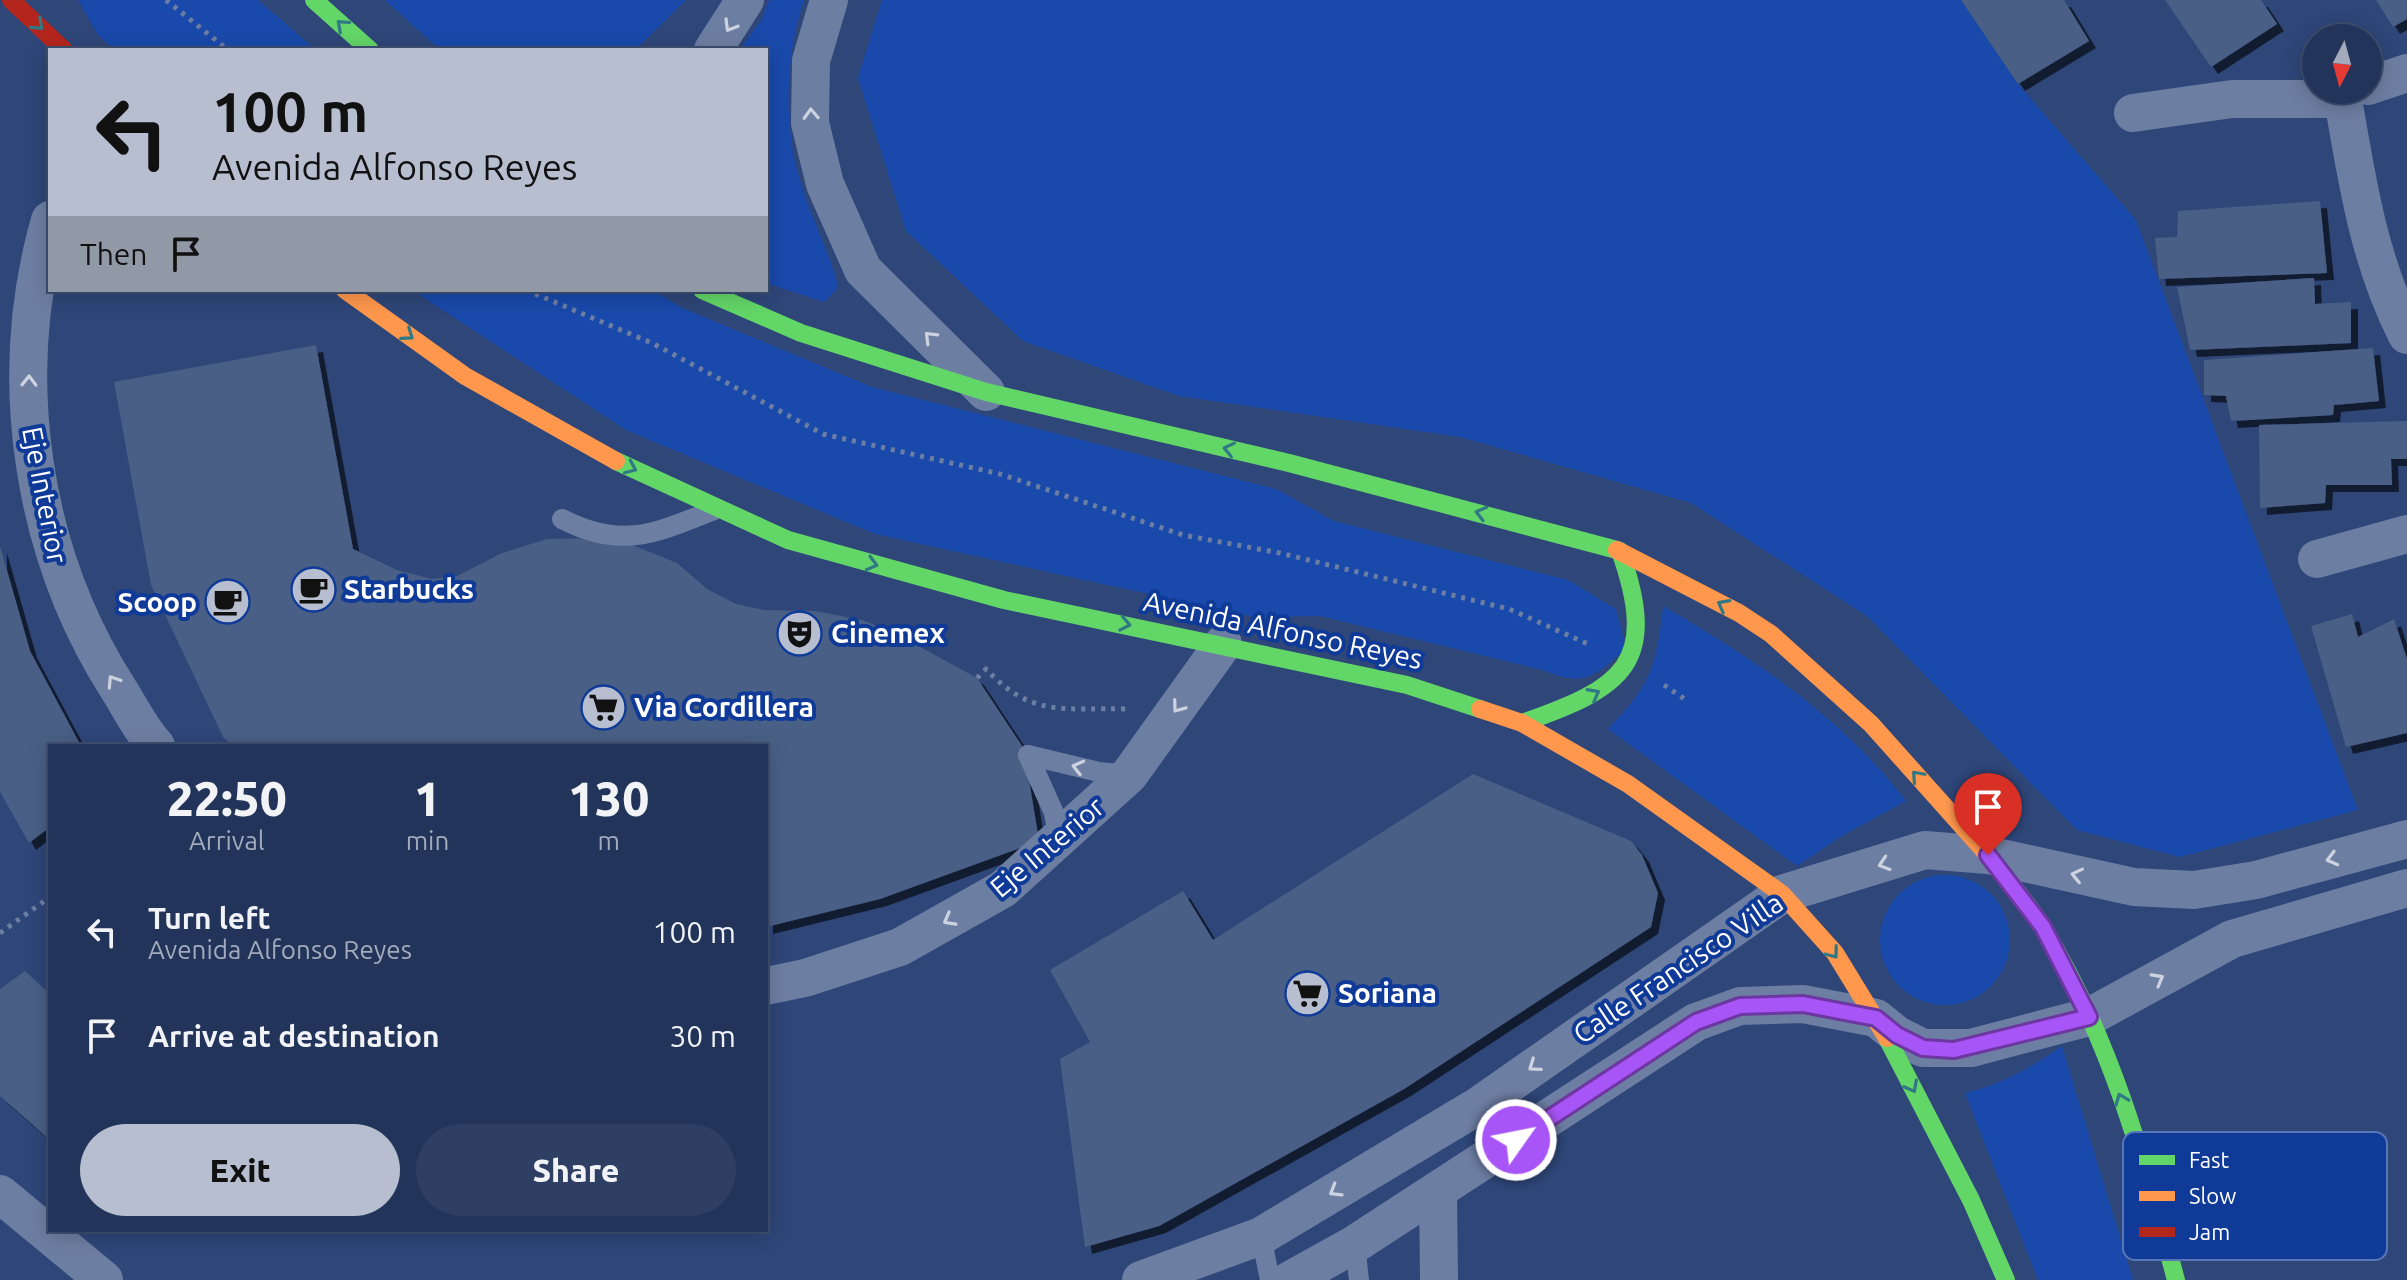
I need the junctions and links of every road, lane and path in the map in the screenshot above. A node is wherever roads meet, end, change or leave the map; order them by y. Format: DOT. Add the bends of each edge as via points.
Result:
graph roads {
  1 [pos="11,0"];
  2 [pos="166,0"];
  3 [pos="314,0"];
  4 [pos="745,0"];
  5 [pos="829,0"];
  6 [pos="62,48"];
  7 [pos="226,48"];
  8 [pos="368,48"];
  9 [pos="714,48"];
  10 [pos="2407,73"];
  11 [pos="2382,82"];
  12 [pos="2302,95"];
  13 [pos="2358,104"];
  14 [pos="2133,113"];
  15 [pos="48,227"];
  16 [pos="348,292"];
  17 [pos="531,292"];
  18 [pos="707,292"];
  19 [pos="2407,335"];
  20 [pos="986,392"];
  21 [pos="718,508"];
  22 [pos="562,519"];
  23 [pos="2407,534"];
  24 [pos="1620,551"];
  25 [pos="2317,559"];
  26 [pos="1223,644"];
  27 [pos="1627,662"];
  28 [pos="977,678"];
  29 [pos="1686,700"];
  30 [pos="1177,708"];
  31 [pos="1522,723"];
  32 [pos="155,744"];
  33 [pos="1129,775"];
  34 [pos="2407,839"];
  35 [pos="1059,841"];
  36 [pos="1988,855"];
  37 [pos="2407,888"];
  38 [pos="1782,894"];
  39 [pos="48,898"];
  40 [pos="0,933"];
  41 [pos="768,986"];
  42 [pos="2089,1017"];
  43 [pos="1876,1018"];
  44 [pos="2134,1132"];
  45 [pos="1438,1190"];
  46 [pos="0,1194"];
  47 [pos="1261,1236"];
  48 [pos="2171,1260"];
  49 [pos="1357,1262"];
  50 [pos="104,1280"];
  51 [pos="1141,1280"];
  52 [pos="1270,1280"];
  53 [pos="1290,1280"];
  54 [pos="1439,1280"];
  55 [pos="2006,1280"];
  56 [pos="2176,1280"];
  1 -- 6 [label="main road, one-way"];
  2 -- 7 [label="path"];
  8 -- 3 [label="main road, one-way"];
  4 -- 9 [label="street, one-way"];
  20 -- 5 [label="street, one-way" via="863,270 825,184 810,123 811,61"];
  10 -- 11 [label="street"];
  12 -- 14 [label="street"];
  13 -- 19 [label="street" via="2363,212 2386,294"];
  32 -- 15 [label="street, Eje Interior, one-way" via="89,637 63,581 44,512 29,430 30,336 37,266"];
  16 -- 21 [label="main road, Avenida Alfonso Reyes, one-way" via="465,376 604,456"];
  17 -- 27 [label="path" via="652,343 823,434 1000,474 1183,535 1509,609"];
  18 -- 20 [label="main road" via="801,333"];
  24 -- 20 [label="main road, one-way" via="1289,463"];
  21 -- 22 [label="lane" via="637,538 588,533"];
  21 -- 26 [label="main road, Avenida Alfonso Reyes, one-way" via="788,540 990,596"];
  23 -- 25 [label="street"];
  24 -- 27 [label="main road" via="1634,587 1636,616"];
  36 -- 24 [label="main road, one-way" via="1871,724 1771,634"];
  26 -- 30 [label="street, Eje Interior, one-way"];
  26 -- 31 [label="main road, Avenida Alfonso Reyes" via="1407,685"];
  27 -- 29 [label="path"];
  31 -- 27 [label="main road, one-way" via="1593,696 1610,685"];
  28 -- 30 [label="path" via="986,669 1018,699 1036,706"];
  30 -- 33 [label="street, Eje Interior"];
  31 -- 38 [label="main road, Avenida Alfonso Reyes" via="1628,784"];
  33 -- 35 [label="street, Eje Interior"];
  33 -- 35 [label="lane, one-way" via="1028,755 1054,813"];
  34 -- 36 [label="street, Calle Francisco Villa, one-way" via="2256,880 2194,890 2134,887"];
  35 -- 41 [label="street, Eje Interior, one-way" via="1003,889 900,947"];
  36 -- 38 [label="street, Calle Francisco Villa, one-way" via="1925,850"];
  36 -- 42 [label="main road" via="2043,927"];
  42 -- 37 [label="street, Calle Francisco Villa, one-way" via="2232,939"];
  38 -- 43 [label="main road, Avenida Alfonso Reyes, one-way" via="1835,953"];
  38 -- 47 [label="street, Calle Francisco Villa, one-way" via="1478,1106"];
  39 -- 40 [label="path"];
  42 -- 43 [label="street, Calle Francisco Villa" via="1954,1050 1923,1048"];
  44 -- 42 [label="main road, one-way"];
  43 -- 45 [label="street, Calle Francisco Villa" via="1771,1003 1740,1006 1696,1022"];
  43 -- 55 [label="main road, Avenida Alfonso Reyes, one-way" via="1971,1200"];
  45 -- 49 [label="street, Calle Francisco Villa"];
  45 -- 54 [label="street"];
  46 -- 50 [label="street"];
  47 -- 51 [label="street, Calle Francisco Villa"];
  47 -- 52 [label="lane"];
  56 -- 48 [label="main road, one-way"];
  49 -- 53 [label="street, Calle Francisco Villa"];
}
